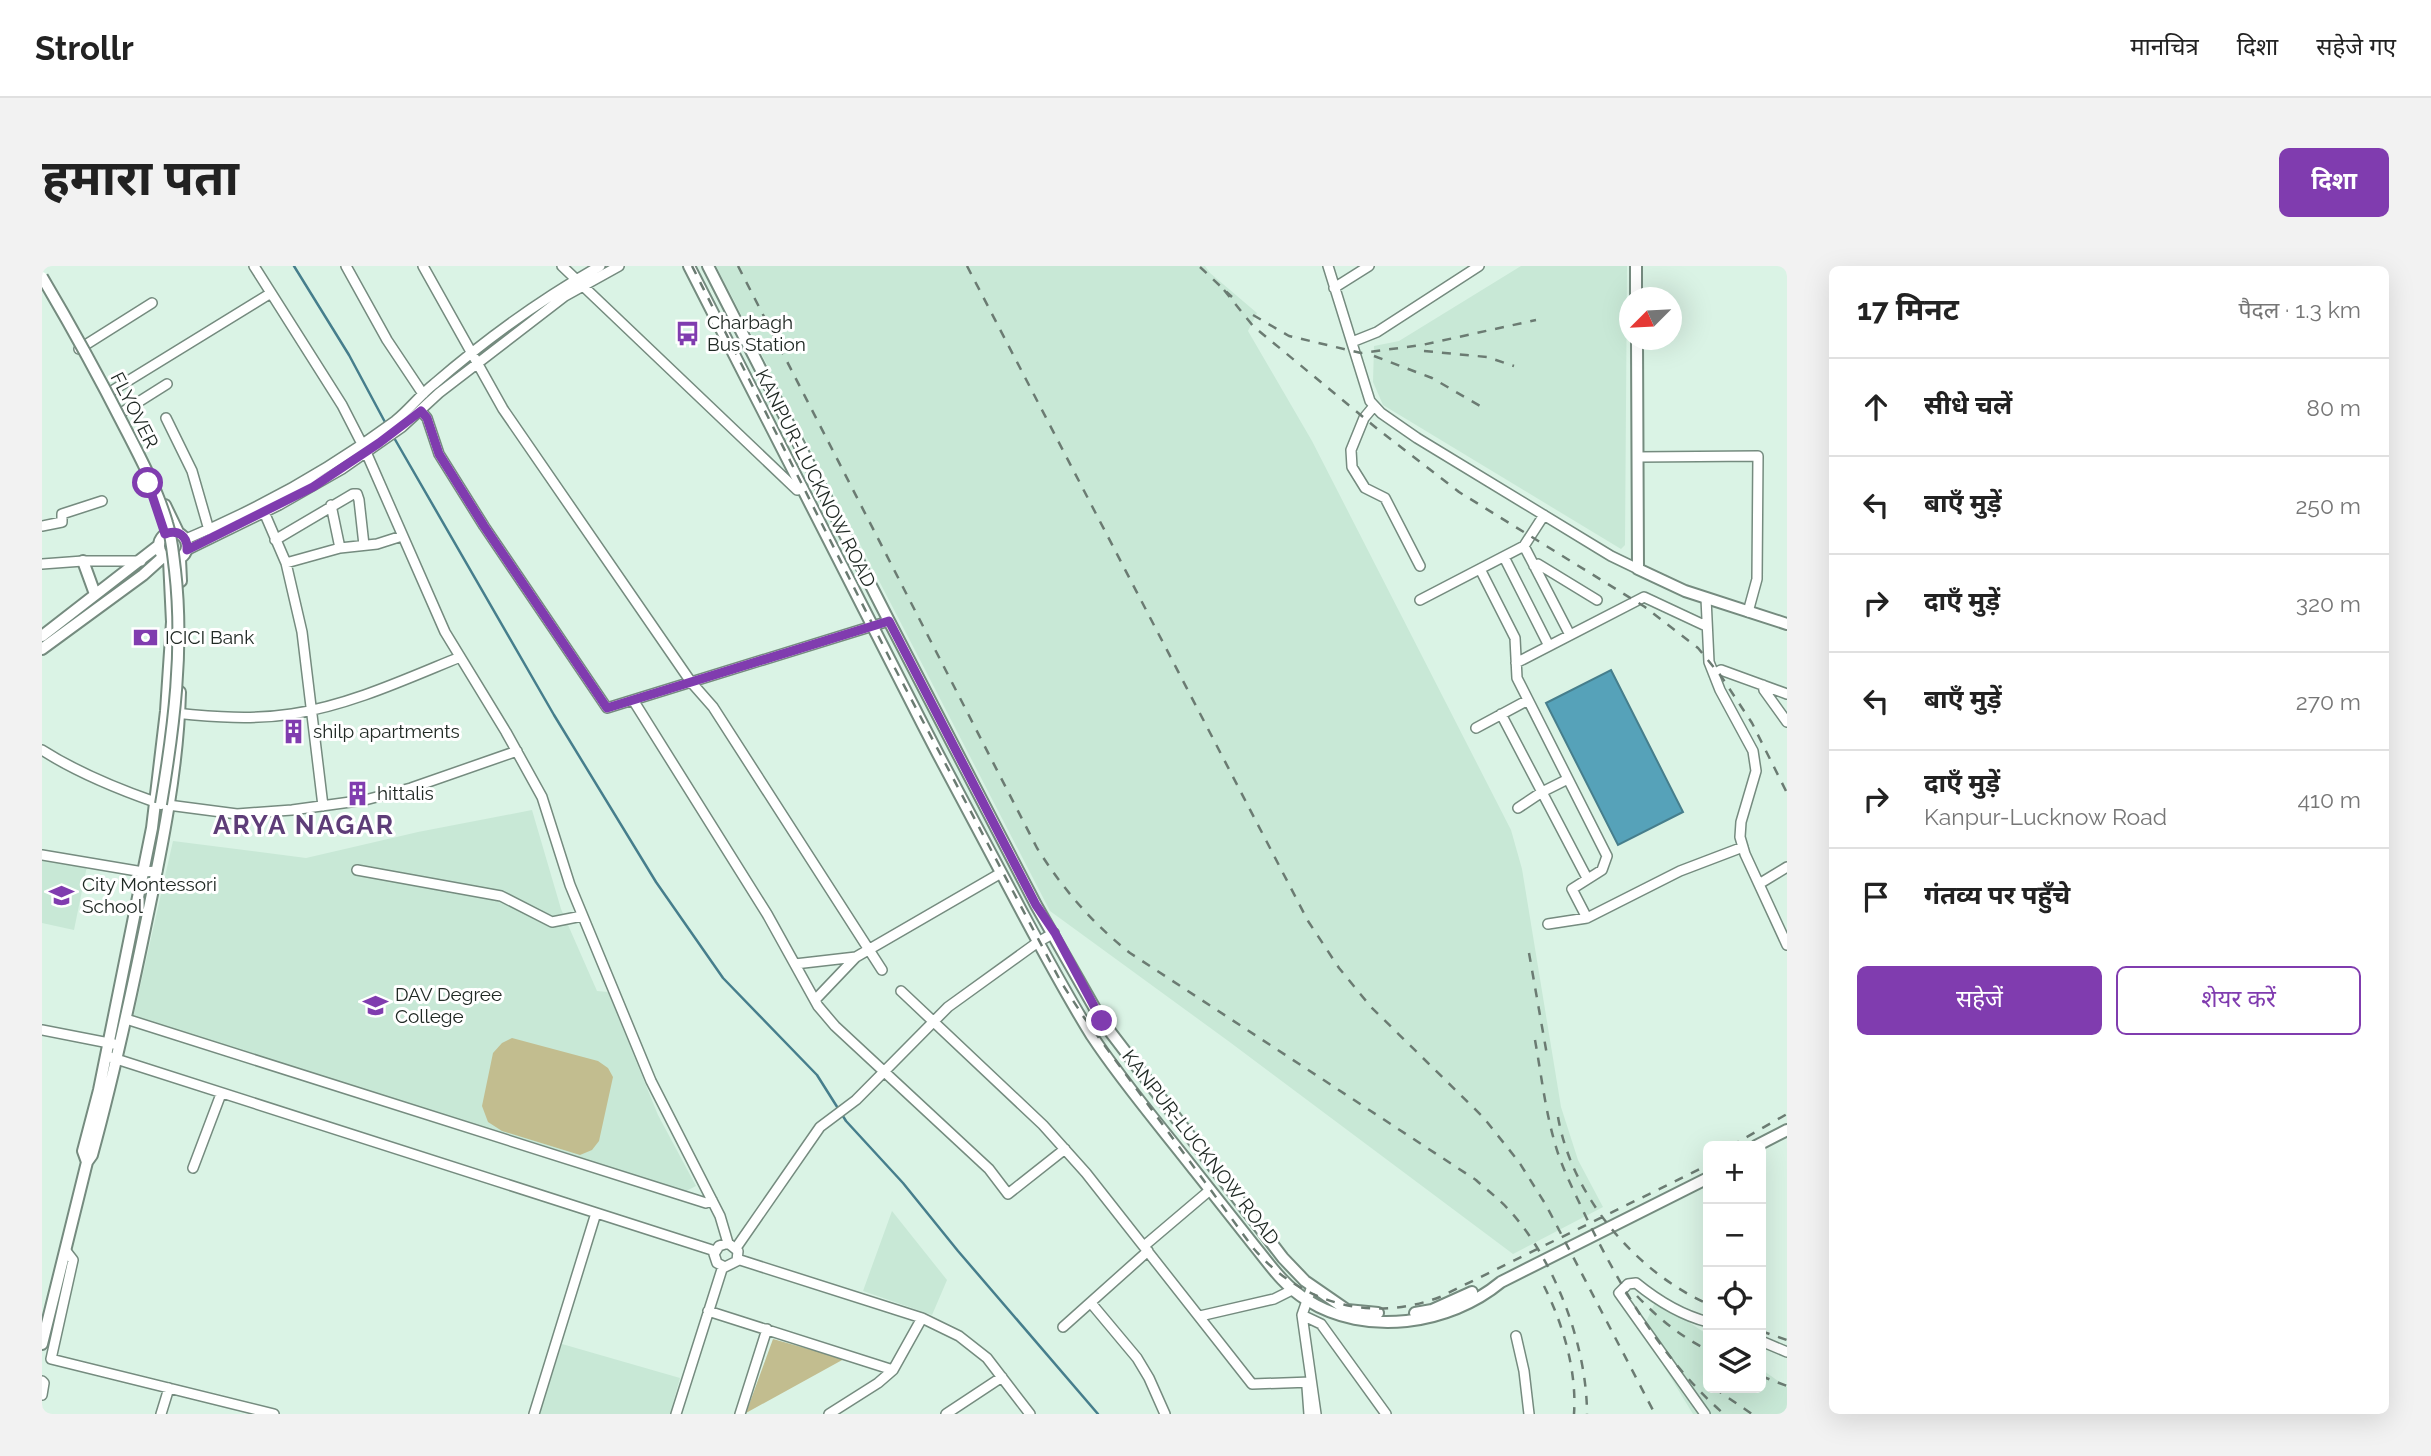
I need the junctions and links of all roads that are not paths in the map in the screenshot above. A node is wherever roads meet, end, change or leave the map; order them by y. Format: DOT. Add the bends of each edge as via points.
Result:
graph roads {
  1 [pos="254,266"];
  2 [pos="345,266"];
  3 [pos="423,266"];
  4 [pos="562,266"];
  5 [pos="600,266"];
  6 [pos="619,266"];
  7 [pos="689,266"];
  8 [pos="708,266"];
  9 [pos="1328,266"];
  10 [pos="1369,266"];
  11 [pos="1478,266"];
  12 [pos="1636,266"];
  13 [pos="42,270"];
  14 [pos="42,277"];
  15 [pos="579,283"];
  16 [pos="42,285"];
  17 [pos="1636,287"];
  18 [pos="1335,288"];
  19 [pos="271,293"];
  20 [pos="152,303"];
  21 [pos="744,336"];
  22 [pos="1352,342"];
  23 [pos="727,344"];
  24 [pos="82,347"];
  25 [pos="1637,350"];
  26 [pos="474,359"];
  27 [pos="167,384"];
  28 [pos="110,392"];
  29 [pos="423,394"];
  30 [pos="1374,405"];
  31 [pos="421,411"];
  32 [pos="782,412"];
  33 [pos="121,413"];
  34 [pos="166,418"];
  35 [pos="766,420"];
  36 [pos="400,423"];
  37 [pos="364,448"];
  38 [pos="1638,457"];
  39 [pos="802,489"];
  40 [pos="102,501"];
  41 [pos="331,505"];
  42 [pos="264,512"];
  43 [pos="1544,515"];
  44 [pos="42,526"];
  45 [pos="209,530"];
  46 [pos="402,536"];
  47 [pos="275,540"];
  48 [pos="364,545"];
  49 [pos="1524,546"];
  50 [pos="340,548"];
  51 [pos="174,549"];
  52 [pos="1504,557"];
  53 [pos="83,561"];
  54 [pos="141,561"];
  55 [pos="286,563"];
  56 [pos="42,564"];
  57 [pos="1420,566"];
  58 [pos="1534,566"];
  59 [pos="1479,569"];
  60 [pos="1638,569"];
  61 [pos="95,594"];
  62 [pos="1706,598"];
  63 [pos="1420,600"];
  64 [pos="1597,600"];
  65 [pos="1748,612"];
  66 [pos="889,621"];
  67 [pos="1787,624"];
  68 [pos="872,626"];
  69 [pos="1706,626"];
  70 [pos="1570,635"];
  71 [pos="42,636"];
  72 [pos="1549,646"];
  73 [pos="42,649"];
  74 [pos="460,657"];
  75 [pos="1516,663"];
  76 [pos="1714,674"];
  77 [pos="691,682"];
  78 [pos="1763,685"];
  79 [pos="1787,694"];
  80 [pos="1528,699"];
  81 [pos="633,700"];
  82 [pos="311,709"];
  83 [pos="166,712"];
  84 [pos="180,713"];
  85 [pos="1501,714"];
  86 [pos="1787,722"];
  87 [pos="1476,728"];
  88 [pos="42,750"];
  89 [pos="517,751"];
  90 [pos="1568,779"];
  91 [pos="1542,792"];
  92 [pos="161,804"];
  93 [pos="323,806"];
  94 [pos="1518,808"];
  95 [pos="159,817"];
  96 [pos="151,832"];
  97 [pos="163,835"];
  98 [pos="1743,847"];
  99 [pos="42,855"];
  100 [pos="1787,867"];
  101 [pos="357,870"];
  102 [pos="157,871"];
  103 [pos="143,872"];
  104 [pos="1001,873"];
  105 [pos="1587,878"];
  106 [pos="1759,884"];
  107 [pos="582,916"];
  108 [pos="1587,918"];
  109 [pos="1548,924"];
  110 [pos="1055,933"];
  111 [pos="1038,942"];
  112 [pos="1787,945"];
  113 [pos="869,949"];
  114 [pos="856,957"];
  115 [pos="795,964"];
  116 [pos="882,970"];
  117 [pos="901,991"];
  118 [pos="815,1000"];
  119 [pos="126,1019"];
  120 [pos="934,1020"];
  121 [pos="42,1030"];
  122 [pos="114,1044"];
  123 [pos="111,1058"];
  124 [pos="884,1070"];
  125 [pos="221,1094"];
  126 [pos="1787,1130"];
  127 [pos="1787,1138"];
  128 [pos="1766,1141"];
  129 [pos="1766,1148"];
  130 [pos="1065,1149"];
  131 [pos="193,1168"];
  132 [pos="1703,1174"];
  133 [pos="1703,1181"];
  134 [pos="1210,1190"];
  135 [pos="712,1200"];
  136 [pos="596,1213"];
  137 [pos="1627,1217"];
  138 [pos="732,1245"];
  139 [pos="1146,1249"];
  140 [pos="66,1251"];
  141 [pos="715,1251"];
  142 [pos="737,1259"];
  143 [pos="723,1266"];
  144 [pos="1501,1282"];
  145 [pos="1312,1286"];
  146 [pos="1292,1290"];
  147 [pos="1307,1300"];
  148 [pos="1091,1303"];
  149 [pos="708,1311"];
  150 [pos="1302,1315"];
  151 [pos="1200,1316"];
  152 [pos="922,1318"];
  153 [pos="1703,1321"];
  154 [pos="1063,1326"];
  155 [pos="767,1329"];
  156 [pos="1517,1336"];
  157 [pos="1766,1344"];
  158 [pos="42,1345"];
  159 [pos="1787,1352"];
  160 [pos="893,1370"];
  161 [pos="1002,1377"];
  162 [pos="42,1381"];
  163 [pos="1309,1382"];
  164 [pos="169,1388"];
  165 [pos="42,1395"];
  166 [pos="961,1410"];
  167 [pos="161,1414"];
  168 [pos="274,1414"];
  169 [pos="534,1414"];
  170 [pos="676,1414"];
  171 [pos="740,1414"];
  172 [pos="829,1414"];
  173 [pos="946,1414"];
  174 [pos="1030,1414"];
  175 [pos="1165,1414"];
  176 [pos="1309,1414"];
  177 [pos="1316,1414"];
  178 [pos="1386,1414"];
  179 [pos="1529,1414"];
  180 [pos="1705,1414"];
  1 -- 19 [label="street"];
  2 -- 29 [label="street"];
  3 -- 26 [label="street"];
  4 -- 15 [label="street"];
  5 -- 15 [label="street"];
  6 -- 15 [label="street"];
  7 -- 23 [label="main road, KANPUR-LUCKNOW ROAD"];
  8 -- 21 [label="main road, KANPUR-LUCKNOW ROAD"];
  9 -- 18 [label="street"];
  10 -- 18 [label="street"];
  11 -- 22 [label="street" via="1377,332"];
  12 -- 17 [label="main road"];
  13 -- 24 [label="main road"];
  14 -- 92 [label="main road, FLYOVER, bridge" via="131,440 167,523 176,582 178,655"];
  15 -- 26 [label="street"];
  15 -- 39 [label="street" via="797,490"];
  16 -- 24 [label="main road"];
  18 -- 22 [label="street"];
  19 -- 28 [label="street"];
  19 -- 37 [label="street"];
  20 -- 24 [label="street"];
  21 -- 23 [label="main road"];
  21 -- 32 [label="main road, KANPUR-LUCKNOW ROAD"];
  22 -- 30 [label="street"];
  23 -- 35 [label="main road, KANPUR-LUCKNOW ROAD"];
  24 -- 28 [label="main road"];
  24 -- 51 [label="main road" via="148,483"];
  25 -- 38 [label="main road"];
  26 -- 29 [label="street"];
  26 -- 31 [label="street"];
  26 -- 77 [label="street" via="503,409"];
  27 -- 33 [label="street"];
  28 -- 33 [label="main road"];
  29 -- 36 [label="street"];
  30 -- 43 [label="street" via="1418,438"];
  30 -- 57 [label="street" via="1351,450 1352,467 1365,488 1385,498"];
  31 -- 36 [label="street"];
  31 -- 81 [label="street" via="439,454 484,526 607,708"];
  32 -- 35 [label="main road"];
  32 -- 66 [label="main road, KANPUR-LUCKNOW ROAD"];
  33 -- 51 [label="main road" via="154,478"];
  34 -- 45 [label="street" via="192,471"];
  35 -- 39 [label="main road, KANPUR-LUCKNOW ROAD"];
  36 -- 37 [label="street"];
  37 -- 42 [label="street" via="313,487"];
  37 -- 45 [label="street"];
  37 -- 46 [label="street"];
  38 -- 60 [label="main road"];
  38 -- 65 [label="street" via="1758,456 1757,579"];
  39 -- 68 [label="main road, KANPUR-LUCKNOW ROAD"];
  40 -- 44 [label="street" via="62,514 62,522"];
  41 -- 47 [label="street"];
  41 -- 48 [label="street" via="357,494"];
  41 -- 50 [label="street"];
  42 -- 47 [label="street"];
  42 -- 51 [label="street"];
  43 -- 49 [label="street"];
  43 -- 60 [label="street"];
  45 -- 51 [label="street"];
  46 -- 48 [label="street"];
  46 -- 74 [label="street"];
  47 -- 55 [label="street"];
  48 -- 50 [label="street"];
  49 -- 52 [label="street"];
  49 -- 58 [label="street"];
  50 -- 55 [label="street"];
  51 -- 54 [label="main road"];
  51 -- 73 [label="main road"];
  51 -- 83 [label="main road"];
  51 -- 84 [label="main road" via="182,625"];
  52 -- 59 [label="street"];
  52 -- 72 [label="street"];
  53 -- 54 [label="street"];
  53 -- 56 [label="street"];
  53 -- 61 [label="main road"];
  54 -- 61 [label="main road"];
  55 -- 82 [label="street" via="302,632"];
  58 -- 64 [label="street" via="1538,564"];
  58 -- 70 [label="street"];
  59 -- 63 [label="street"];
  59 -- 75 [label="street" via="1515,638"];
  60 -- 62 [label="main road"];
  61 -- 71 [label="main road"];
  62 -- 65 [label="main road"];
  62 -- 69 [label="street"];
  65 -- 67 [label="main road"];
  66 -- 68 [label="street"];
  66 -- 110 [label="main road, KANPUR-LUCKNOW ROAD" via="1036,905"];
  68 -- 77 [label="street"];
  68 -- 104 [label="main road, KANPUR-LUCKNOW ROAD"];
  69 -- 70 [label="street" via="1644,597"];
  69 -- 76 [label="street"];
  70 -- 72 [label="street"];
  72 -- 75 [label="street"];
  74 -- 82 [label="street" via="387,687"];
  74 -- 89 [label="street"];
  75 -- 80 [label="street" via="1517,678"];
  76 -- 78 [label="street" via="1721,670"];
  76 -- 98 [label="street" via="1753,751 1756,771 1741,822"];
  77 -- 81 [label="street"];
  77 -- 113 [label="street" via="713,707"];
  78 -- 79 [label="street"];
  78 -- 86 [label="street"];
  80 -- 85 [label="street"];
  80 -- 90 [label="street"];
  81 -- 115 [label="street"];
  82 -- 84 [label="street" via="241,717"];
  82 -- 93 [label="street"];
  83 -- 84 [label="street"];
  83 -- 92 [label="main road"];
  84 -- 92 [label="main road"];
  85 -- 87 [label="street"];
  85 -- 91 [label="street"];
  88 -- 92 [label="street" via="110,786"];
  89 -- 93 [label="street" via="411,788"];
  89 -- 107 [label="street" via="542,797"];
  90 -- 91 [label="street"];
  90 -- 105 [label="street" via="1607,856 1602,870"];
  91 -- 94 [label="street"];
  91 -- 105 [label="street"];
  92 -- 93 [label="street" via="237,814"];
  92 -- 95 [label="main road, FLYOVER"];
  92 -- 96 [label="main road"];
  92 -- 97 [label="main road"];
  95 -- 96 [label="main road, FLYOVER"];
  95 -- 97 [label="main road, FLYOVER"];
  96 -- 103 [label="main road"];
  97 -- 102 [label="main road"];
  98 -- 106 [label="street"];
  98 -- 108 [label="street"];
  99 -- 103 [label="street"];
  100 -- 106 [label="street"];
  101 -- 107 [label="street" via="501,896 552,922"];
  102 -- 103 [label="street"];
  102 -- 119 [label="main road"];
  103 -- 122 [label="main road"];
  104 -- 111 [label="main road, KANPUR-LUCKNOW ROAD"];
  104 -- 113 [label="street"];
  105 -- 108 [label="street" via="1572,889"];
  106 -- 112 [label="street"];
  107 -- 135 [label="street" via="651,1081"];
  108 -- 109 [label="street"];
  110 -- 111 [label="street"];
  110 -- 145 [label="main road, KANPUR-LUCKNOW ROAD" via="1102,1021 1283,1258"];
  111 -- 120 [label="street"];
  111 -- 134 [label="main road, KANPUR-LUCKNOW ROAD" via="1093,1037"];
  113 -- 114 [label="street"];
  113 -- 116 [label="street"];
  114 -- 115 [label="street"];
  114 -- 118 [label="street"];
  115 -- 118 [label="street"];
  117 -- 120 [label="street"];
  118 -- 124 [label="street" via="835,1026"];
  119 -- 122 [label="main road"];
  119 -- 135 [label="street" via="706,1203"];
  120 -- 124 [label="street"];
  120 -- 130 [label="street"];
  121 -- 122 [label="street"];
  122 -- 123 [label="main road"];
  123 -- 125 [label="street"];
  123 -- 140 [label="main road" via="83,1151 87,1162"];
  124 -- 130 [label="street" via="989,1169 1008,1194"];
  124 -- 138 [label="street" via="820,1127"];
  125 -- 131 [label="street"];
  125 -- 136 [label="street"];
  126 -- 128 [label="main road"];
  127 -- 129 [label="main road"];
  130 -- 139 [label="street"];
  132 -- 137 [label="main road" via="1637,1207"];
  133 -- 137 [label="main road"];
  134 -- 139 [label="street"];
  134 -- 146 [label="main road, KANPUR-LUCKNOW ROAD"];
  135 -- 138 [label="street"];
  136 -- 141 [label="street"];
  136 -- 169 [label="street"];
  137 -- 144 [label="main road, KANPUR-LUCKNOW ROAD"];
  138 -- 141 [label="street"];
  138 -- 142 [label="street"];
  139 -- 148 [label="street"];
  139 -- 151 [label="street"];
  140 -- 158 [label="main road"];
  140 -- 164 [label="street" via="73,1260 51,1359"];
  141 -- 143 [label="street" via="717,1263"];
  142 -- 143 [label="street"];
  142 -- 152 [label="street"];
  143 -- 149 [label="street"];
  144 -- 145 [label="main road, KANPUR-LUCKNOW ROAD" via="1432,1310 1412,1313 1347,1311"];
  144 -- 147 [label="main road, KANPUR-LUCKNOW ROAD" via="1451,1311 1413,1321 1362,1319 1331,1312"];
  145 -- 147 [label="street"];
  146 -- 147 [label="main road, KANPUR-LUCKNOW ROAD"];
  146 -- 151 [label="street" via="1274,1299"];
  147 -- 150 [label="street"];
  148 -- 154 [label="street"];
  148 -- 175 [label="street" via="1137,1358"];
  149 -- 155 [label="street"];
  149 -- 170 [label="street"];
  150 -- 163 [label="street"];
  150 -- 178 [label="street" via="1321,1324"];
  151 -- 163 [label="street" via="1252,1384"];
  152 -- 160 [label="street"];
  152 -- 161 [label="street" via="959,1336"];
  153 -- 180 [label="street" via="1653,1297 1636,1283 1619,1293"];
  155 -- 160 [label="street"];
  155 -- 171 [label="street"];
  156 -- 179 [label="street"];
  157 -- 159 [label="street"];
  160 -- 172 [label="street"];
  161 -- 166 [label="street"];
  161 -- 174 [label="street"];
  162 -- 165 [label="street"];
  163 -- 176 [label="street"];
  163 -- 177 [label="street"];
  164 -- 167 [label="street"];
  164 -- 168 [label="street"];
  166 -- 173 [label="street"];
}
